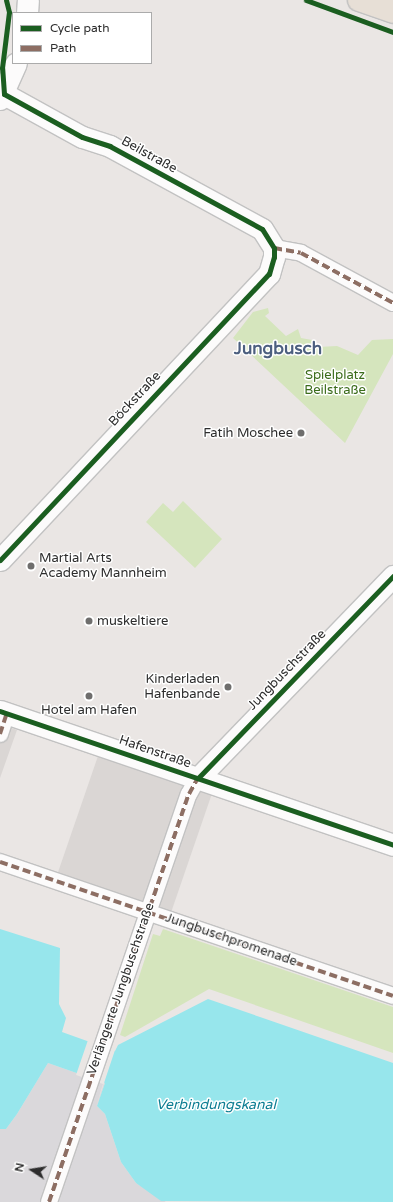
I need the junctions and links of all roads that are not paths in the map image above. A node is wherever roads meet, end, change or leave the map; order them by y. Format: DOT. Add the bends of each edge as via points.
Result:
graph roads {
  1 [pos="28,0"];
  2 [pos="359,0"];
  3 [pos="27,12"];
  4 [pos="393,12"];
  5 [pos="16,64"];
  6 [pos="2,97"];
  7 [pos="274,248"];
  8 [pos="393,303"];
  9 [pos="0,560"];
  10 [pos="393,576"];
  11 [pos="3,712"];
  12 [pos="0,734"];
  13 [pos="198,778"];
  14 [pos="393,845"];
  15 [pos="0,862"];
  16 [pos="148,911"];
  17 [pos="393,996"];
  18 [pos="48,1202"];
  1 -- 3 [label="street"];
  2 -- 4 [label="main road"];
  5 -- 6 [label="street"];
  6 -- 7 [label="street, Beilstraße" via="82,137 110,146 262,229"];
  7 -- 8 [label="street" via="304,255"];
  7 -- 9 [label="street, Böckstraße" via="269,274"];
  10 -- 13 [label="street, Jungbuschstraße"];
  11 -- 12 [label="street"];
  11 -- 13 [label="street, Hafenstraße"];
  13 -- 14 [label="street, Hafenstraße"];
  13 -- 16 [label="street, Verlängerte Jungbuschstraße"];
  15 -- 16 [label="street, Jungbuschpromenade"];
  16 -- 17 [label="street, Jungbuschpromenade"];
  16 -- 18 [label="street, Verlängerte Jungbuschstraße"];
}
